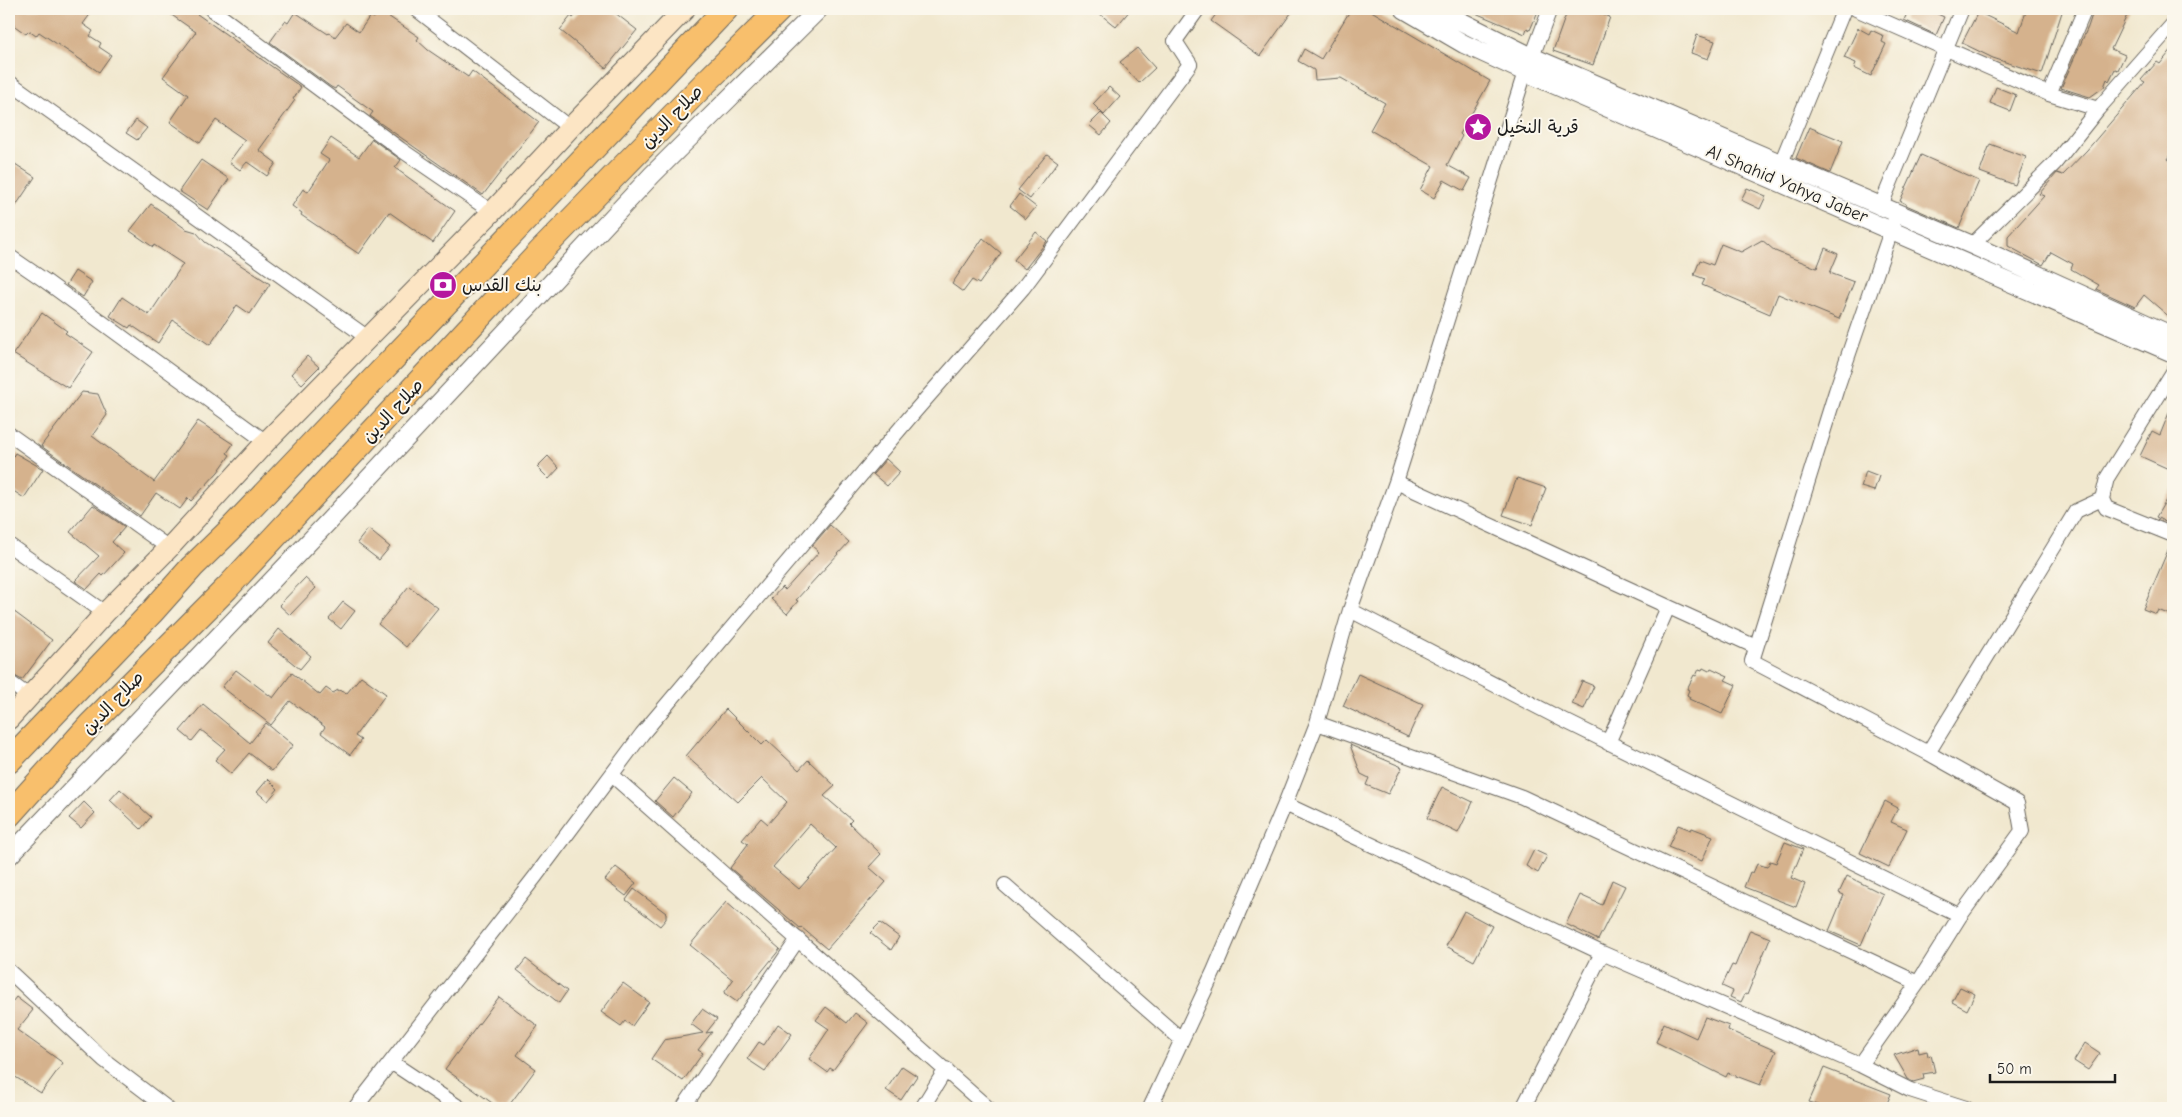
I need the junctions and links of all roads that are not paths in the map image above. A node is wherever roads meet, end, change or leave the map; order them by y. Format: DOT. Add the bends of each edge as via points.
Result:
graph roads {
  1 [pos="210,9"];
  2 [pos="416,9"];
  3 [pos="685,9"];
  4 [pos="780,9"];
  5 [pos="819,9"];
  6 [pos="1198,9"];
  7 [pos="1404,9"];
  8 [pos="1436,9"];
  9 [pos="1550,9"];
  10 [pos="1844,9"];
  11 [pos="1856,9"];
  12 [pos="1962,9"];
  13 [pos="2085,9"];
  14 [pos="719,11"];
  15 [pos="2173,24"];
  16 [pos="1945,47"];
  17 [pos="1529,64"];
  18 [pos="9,84"];
  19 [pos="2049,94"];
  20 [pos="2098,109"];
  21 [pos="570,128"];
  22 [pos="1781,163"];
  23 [pos="492,212"];
  24 [pos="1889,217"];
  25 [pos="1972,245"];
  26 [pos="9,256"];
  27 [pos="2173,336"];
  28 [pos="368,338"];
  29 [pos="2173,353"];
  30 [pos="2173,372"];
  31 [pos="9,434"];
  32 [pos="266,442"];
  33 [pos="1396,482"];
  34 [pos="2102,499"];
  35 [pos="228,532"];
  36 [pos="2173,535"];
  37 [pos="9,546"];
  38 [pos="169,548"];
  39 [pos="255,558"];
  40 [pos="1668,607"];
  41 [pos="1350,610"];
  42 [pos="105,613"];
  43 [pos="151,613"];
  44 [pos="173,640"];
  45 [pos="1756,647"];
  46 [pos="9,682"];
  47 [pos="30,697"];
  48 [pos="9,719"];
  49 [pos="1317,723"];
  50 [pos="1608,742"];
  51 [pos="1928,753"];
  52 [pos="9,761"];
  53 [pos="612,775"];
  54 [pos="1285,804"];
  55 [pos="9,815"];
  56 [pos="9,856"];
  57 [pos="1005,885"];
  58 [pos="1960,916"];
  59 [pos="798,939"];
  60 [pos="1602,953"];
  61 [pos="9,971"];
  62 [pos="1918,983"];
  63 [pos="1182,1040"];
  64 [pos="391,1062"];
  65 [pos="1860,1065"];
  66 [pos="946,1069"];
  67 [pos="167,1108"];
  68 [pos="355,1108"];
  69 [pos="460,1108"];
  70 [pos="683,1108"];
  71 [pos="922,1108"];
  72 [pos="988,1108"];
  73 [pos="1150,1108"];
  74 [pos="1523,1108"];
  75 [pos="1966,1108"];
  1 -- 23 [label="street" via="400,149"];
  2 -- 21 [label="street"];
  3 -- 21 [label="main road"];
  4 -- 39 [label="highway, صلاح الدين" via="539,253"];
  5 -- 56 [label="street" via="652,175 327,523"];
  6 -- 53 [label="street" via="1175,41 1190,64 1023,288 642,734"];
  7 -- 17 [label="street, Al Shahid Yahya Jaber" via="1464,44"];
  8 -- 17 [label="street, Al Shahid Yahya Jaber"];
  9 -- 17 [label="street"];
  10 -- 22 [label="street"];
  11 -- 16 [label="street"];
  12 -- 16 [label="street"];
  13 -- 19 [label="street"];
  14 -- 35 [label="highway, صلاح الدين"];
  15 -- 20 [label="street"];
  16 -- 19 [label="street"];
  16 -- 24 [label="street"];
  17 -- 22 [label="street, Al Shahid Yahya Jaber"];
  17 -- 24 [label="street, Al Shahid Yahya Jaber"];
  17 -- 33 [label="street"];
  18 -- 28 [label="street"];
  19 -- 20 [label="street"];
  20 -- 25 [label="street" via="2054,163"];
  21 -- 23 [label="main road"];
  22 -- 24 [label="street, Al Shahid Yahya Jaber"];
  23 -- 28 [label="main road"];
  24 -- 25 [label="street, Al Shahid Yahya Jaber"];
  24 -- 29 [label="street, Al Shahid Yahya Jaber"];
  24 -- 45 [label="street"];
  25 -- 27 [label="street, Al Shahid Yahya Jaber"];
  26 -- 32 [label="street"];
  28 -- 32 [label="main road"];
  30 -- 34 [label="street" via="2107,478"];
  31 -- 38 [label="street"];
  32 -- 38 [label="main road"];
  33 -- 40 [label="street"];
  33 -- 41 [label="street"];
  34 -- 36 [label="street" via="2106,508"];
  34 -- 51 [label="street" via="2076,511"];
  35 -- 39 [label="highway" via="228,544 233,554"];
  35 -- 43 [label="highway, صلاح الدين"];
  37 -- 42 [label="street"];
  38 -- 42 [label="main road"];
  39 -- 44 [label="highway, صلاح الدين"];
  40 -- 45 [label="street"];
  40 -- 50 [label="street"];
  41 -- 49 [label="street"];
  41 -- 50 [label="street"];
  42 -- 47 [label="main road"];
  43 -- 44 [label="highway" via="157,635"];
  43 -- 52 [label="highway, صلاح الدين"];
  44 -- 55 [label="highway, صلاح الدين"];
  45 -- 51 [label="street" via="1752,661"];
  46 -- 47 [label="street"];
  47 -- 48 [label="main road"];
  49 -- 54 [label="street"];
  49 -- 62 [label="street" via="1522,797"];
  50 -- 58 [label="street"];
  51 -- 58 [label="street" via="2017,803 2022,831"];
  53 -- 59 [label="street"];
  53 -- 64 [label="street"];
  54 -- 60 [label="street"];
  54 -- 63 [label="street"];
  57 -- 63 [label="street"];
  58 -- 62 [label="street"];
  59 -- 66 [label="street"];
  59 -- 70 [label="street"];
  60 -- 65 [label="street"];
  60 -- 74 [label="street"];
  61 -- 67 [label="street" via="104,1060"];
  62 -- 65 [label="street"];
  63 -- 73 [label="street"];
  64 -- 68 [label="street"];
  64 -- 69 [label="street"];
  65 -- 75 [label="street" via="1910,1090"];
  66 -- 71 [label="street"];
  66 -- 72 [label="street"];
}
